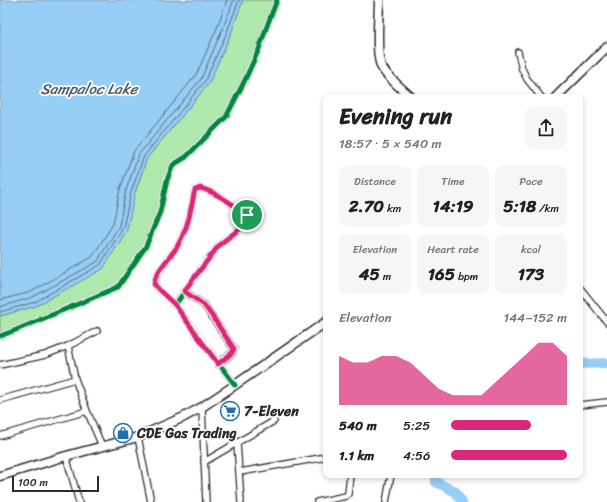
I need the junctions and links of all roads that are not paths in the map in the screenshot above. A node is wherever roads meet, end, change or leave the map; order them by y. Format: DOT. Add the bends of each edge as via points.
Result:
graph roads {
  1 [pos="277,0"];
  2 [pos="379,0"];
  3 [pos="607,48"];
  4 [pos="518,52"];
  5 [pos="408,94"];
  6 [pos="539,94"];
  7 [pos="559,94"];
  8 [pos="184,291"];
  9 [pos="583,292"];
  10 [pos="175,305"];
  11 [pos="607,322"];
  12 [pos="323,324"];
  13 [pos="97,331"];
  14 [pos="0,336"];
  15 [pos="68,346"];
  16 [pos="218,364"];
  17 [pos="0,365"];
  18 [pos="75,379"];
  19 [pos="235,385"];
  20 [pos="0,400"];
  21 [pos="607,402"];
  22 [pos="583,405"];
  23 [pos="202,407"];
  24 [pos="87,411"];
  25 [pos="274,421"];
  26 [pos="0,436"];
  27 [pos="138,437"];
  28 [pos="237,443"];
  29 [pos="102,446"];
  30 [pos="66,456"];
  31 [pos="323,457"];
  32 [pos="204,462"];
  33 [pos="240,472"];
  34 [pos="0,476"];
  35 [pos="350,478"];
  36 [pos="390,478"];
  37 [pos="79,502"];
  38 [pos="151,502"];
  39 [pos="206,502"];
  40 [pos="241,502"];
  41 [pos="317,502"];
  42 [pos="386,502"];
  1 -- 14 [label="street" via="259,48 226,116 186,157 173,165 160,212 146,246 118,287"];
  2 -- 5 [label="main road" via="378,52 381,67"];
  3 -- 7 [label="main road"];
  4 -- 6 [label="street" via="522,69"];
  8 -- 10 [label="street"];
  8 -- 10 [label="street" via="220,244 248,220 247,215 239,209 206,189 195,190 191,210 177,247 155,278 154,284"];
  8 -- 16 [label="street" via="204,305 234,349"];
  9 -- 11 [label="street"];
  10 -- 16 [label="street"];
  12 -- 19 [label="main road"];
  13 -- 15 [label="street"];
  15 -- 17 [label="street" via="45,355"];
  15 -- 18 [label="street"];
  16 -- 19 [label="street"];
  18 -- 20 [label="street"];
  18 -- 24 [label="street"];
  19 -- 23 [label="main road"];
  21 -- 22 [label="street"];
  23 -- 27 [label="main road"];
  23 -- 32 [label="street"];
  24 -- 26 [label="street"];
  24 -- 29 [label="street"];
  25 -- 28 [label="street"];
  27 -- 29 [label="main road"];
  27 -- 38 [label="street"];
  28 -- 32 [label="street"];
  28 -- 33 [label="street"];
  29 -- 30 [label="main road"];
  30 -- 34 [label="main road"];
  30 -- 37 [label="street"];
  31 -- 33 [label="street"];
  32 -- 39 [label="street"];
  33 -- 40 [label="street"];
  35 -- 41 [label="street" via="346,496"];
  36 -- 42 [label="street"];
}
